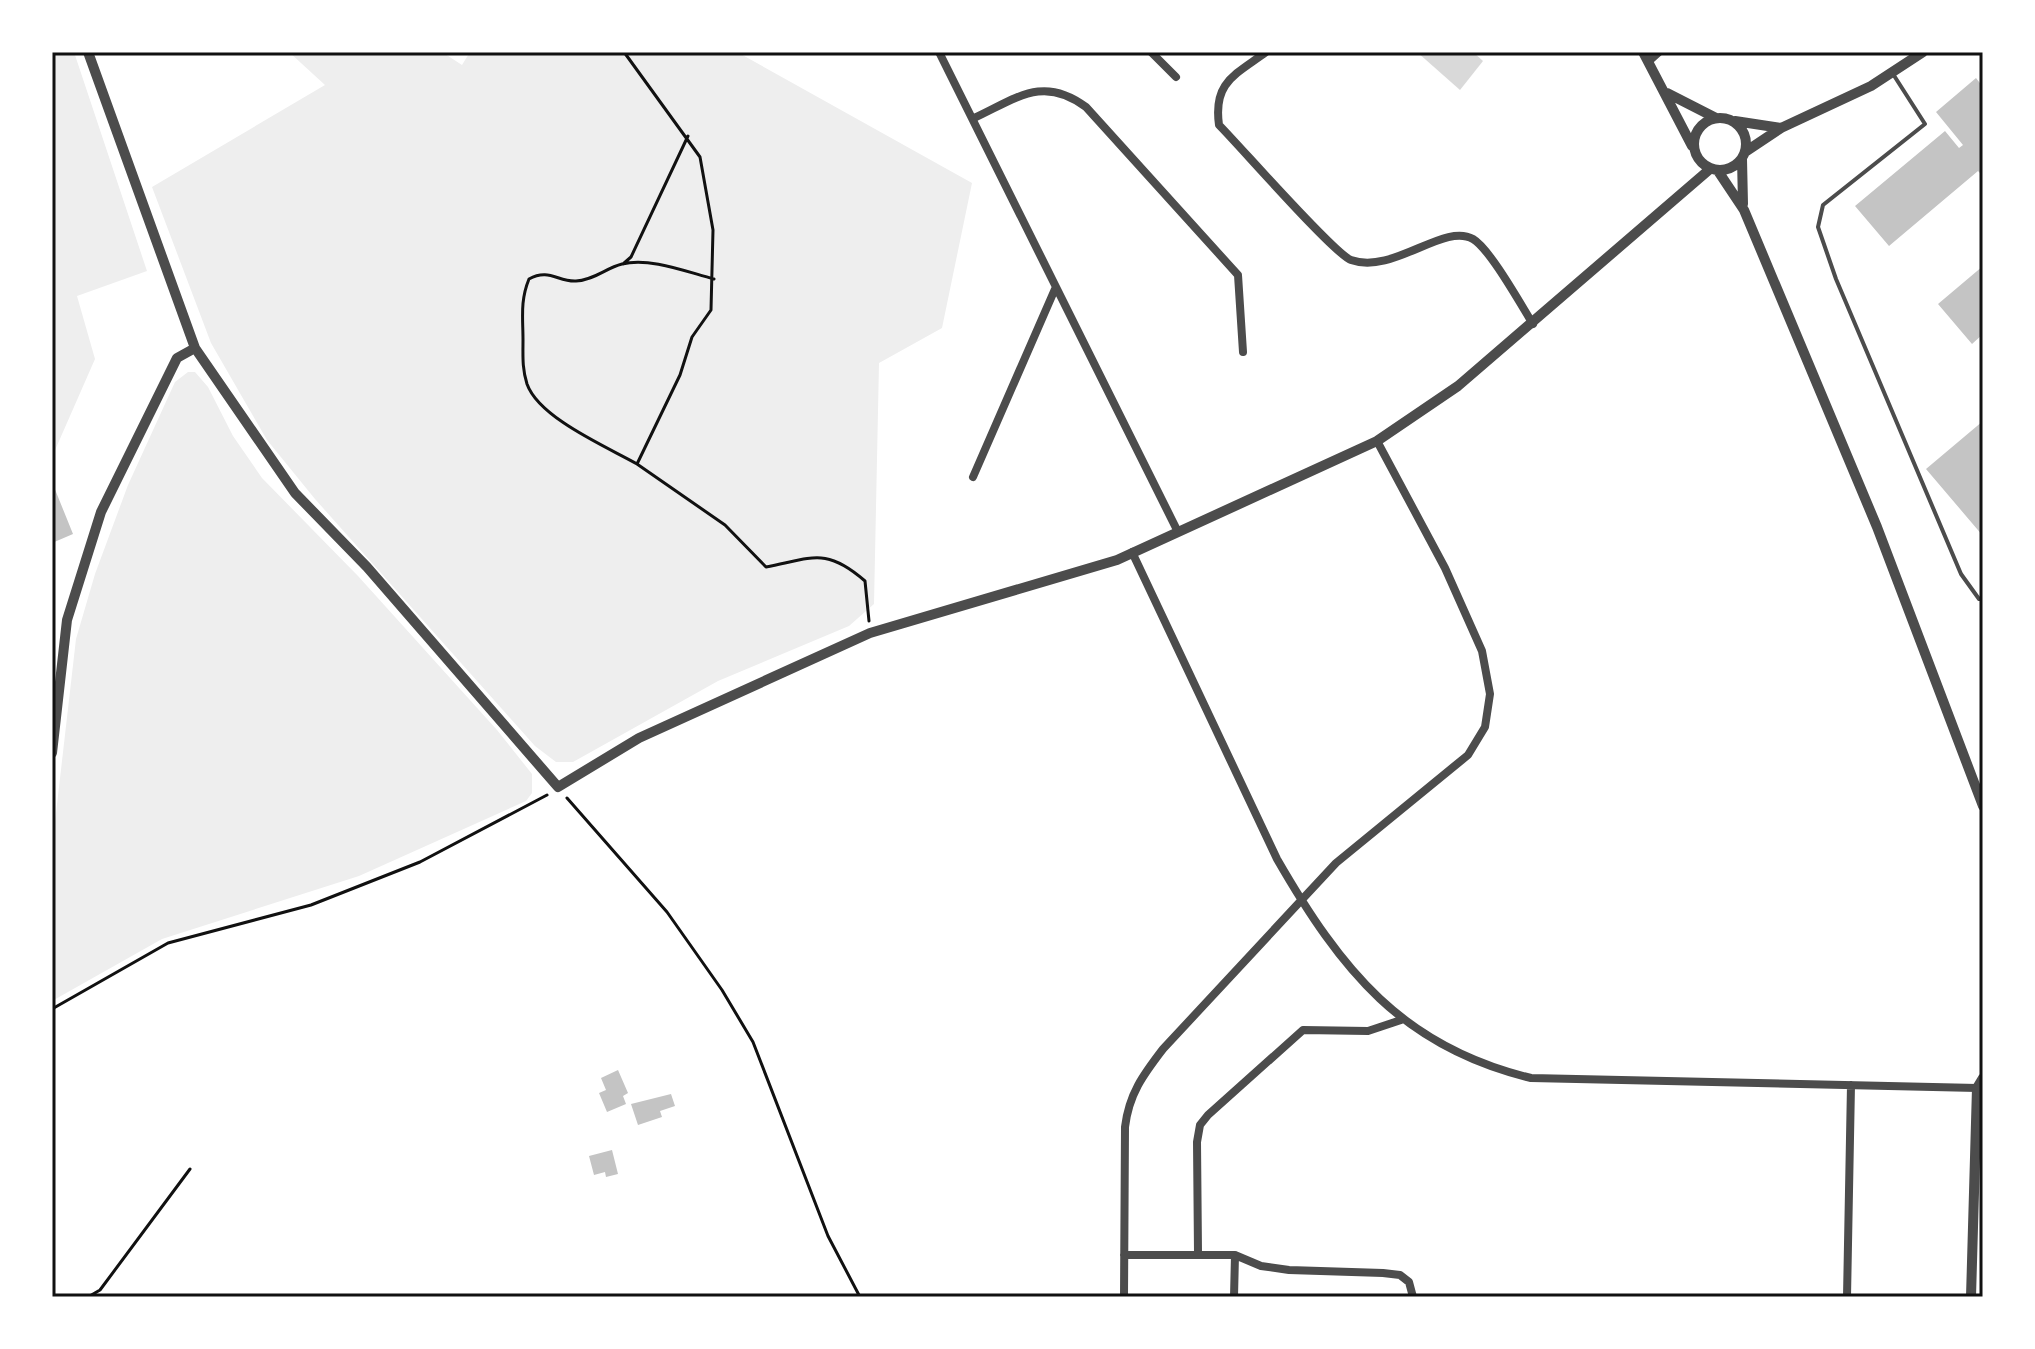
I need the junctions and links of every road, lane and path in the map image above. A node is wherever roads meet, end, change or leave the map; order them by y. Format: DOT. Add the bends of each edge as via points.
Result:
graph roads {
  1 [pos="88,52"];
  2 [pos="624,52"];
  3 [pos="939,52"];
  4 [pos="1151,52"];
  5 [pos="1266,52"];
  6 [pos="1659,52"];
  7 [pos="1923,52"];
  8 [pos="1646,57"];
  9 [pos="1891,73"];
  10 [pos="1176,77"];
  11 [pos="1665,92"];
  12 [pos="974,118"];
  13 [pos="1716,118"];
  14 [pos="1731,120"];
  15 [pos="1781,128"];
  16 [pos="688,136"];
  17 [pos="1694,150"];
  18 [pos="1743,155"];
  19 [pos="1714,170"];
  20 [pos="1744,210"];
  21 [pos="623,264"];
  22 [pos="714,279"];
  23 [pos="1055,289"];
  24 [pos="1533,324"];
  25 [pos="195,348"];
  26 [pos="1243,352"];
  27 [pos="1377,441"];
  28 [pos="637,464"];
  29 [pos="973,477"];
  30 [pos="1178,532"];
  31 [pos="1132,552"];
  32 [pos="1983,598"];
  33 [pos="870,633"];
  34 [pos="52,753"];
  35 [pos="558,787"];
  36 [pos="1983,806"];
  37 [pos="1301,900"];
  38 [pos="52,1009"];
  39 [pos="1401,1020"];
  40 [pos="1980,1083"];
  41 [pos="1851,1085"];
  42 [pos="190,1169"];
  43 [pos="1198,1253"];
  44 [pos="1124,1255"];
  45 [pos="1235,1255"];
  46 [pos="88,1297"];
  47 [pos="860,1297"];
  48 [pos="1124,1297"];
  49 [pos="1234,1297"];
  50 [pos="1413,1297"];
  51 [pos="1847,1297"];
  52 [pos="1971,1297"];
  1 -- 25 [label="street"];
  2 -- 16 [label="path"];
  3 -- 12 [label="street"];
  4 -- 10 [label="street"];
  5 -- 24 [label="street" via="1219,93 1219,125 1347,259 1379,264 1461,235 1475,240"];
  6 -- 8 [label="street"];
  7 -- 9 [label="street"];
  8 -- 11 [label="street"];
  9 -- 15 [label="street"];
  9 -- 32 [label="lane" via="1925,124 1823,205 1818,227 1961,574"];
  11 -- 13 [label="street"];
  11 -- 17 [label="street"];
  12 -- 23 [label="street"];
  12 -- 26 [label="street" via="1034,91 1051,89 1086,107 1238,275"];
  13 -- 14 [label="street"];
  13 -- 17 [label="street" via="1697,129"];
  14 -- 15 [label="street"];
  14 -- 18 [label="street" via="1745,137"];
  15 -- 18 [label="street"];
  16 -- 21 [label="path"];
  16 -- 22 [label="path" via="706,184"];
  17 -- 19 [label="street"];
  18 -- 19 [label="street" via="1727,170"];
  18 -- 20 [label="street"];
  19 -- 20 [label="street"];
  19 -- 24 [label="street"];
  20 -- 36 [label="street" via="1877,527"];
  21 -- 22 [label="path" via="657,265"];
  21 -- 28 [label="path" via="572,282 549,273 529,279 521,313 521,360 528,386 544,406 568,426"];
  22 -- 28 [label="path" via="711,310 692,337 680,375"];
  23 -- 29 [label="street"];
  23 -- 30 [label="street"];
  24 -- 27 [label="street" via="1458,386"];
  25 -- 34 [label="street" via="177,358 101,512 67,620"];
  25 -- 35 [label="street" via="295,493 367,567"];
  27 -- 30 [label="street"];
  27 -- 37 [label="street" via="1445,568 1482,651 1490,694 1485,727 1468,755 1336,863"];
  28 -- 33 [label="path" via="725,525 766,567 822,556 844,563 865,581"];
  30 -- 31 [label="street"];
  31 -- 33 [label="street"];
  31 -- 37 [label="street"];
  33 -- 35 [label="street" via="639,738"];
  35 -- 38 [label="path" via="420,862 311,905 168,943"];
  35 -- 47 [label="path" via="667,912 730,1003 753,1042 828,1236"];
  37 -- 39 [label="street" via="1342,956"];
  37 -- 44 [label="street" via="1137,1082 1128,1102"];
  39 -- 41 [label="street" via="1486,1067 1531,1078"];
  39 -- 43 [label="street" via="1368,1031 1303,1030 1208,1115 1197,1142"];
  40 -- 41 [label="street"];
  40 -- 52 [label="street"];
  41 -- 51 [label="street"];
  42 -- 46 [label="path" via="100,1290"];
  43 -- 44 [label="street"];
  43 -- 45 [label="street"];
  44 -- 48 [label="street"];
  45 -- 49 [label="street"];
  45 -- 50 [label="street" via="1289,1270 1400,1275 1409,1282"];
}
